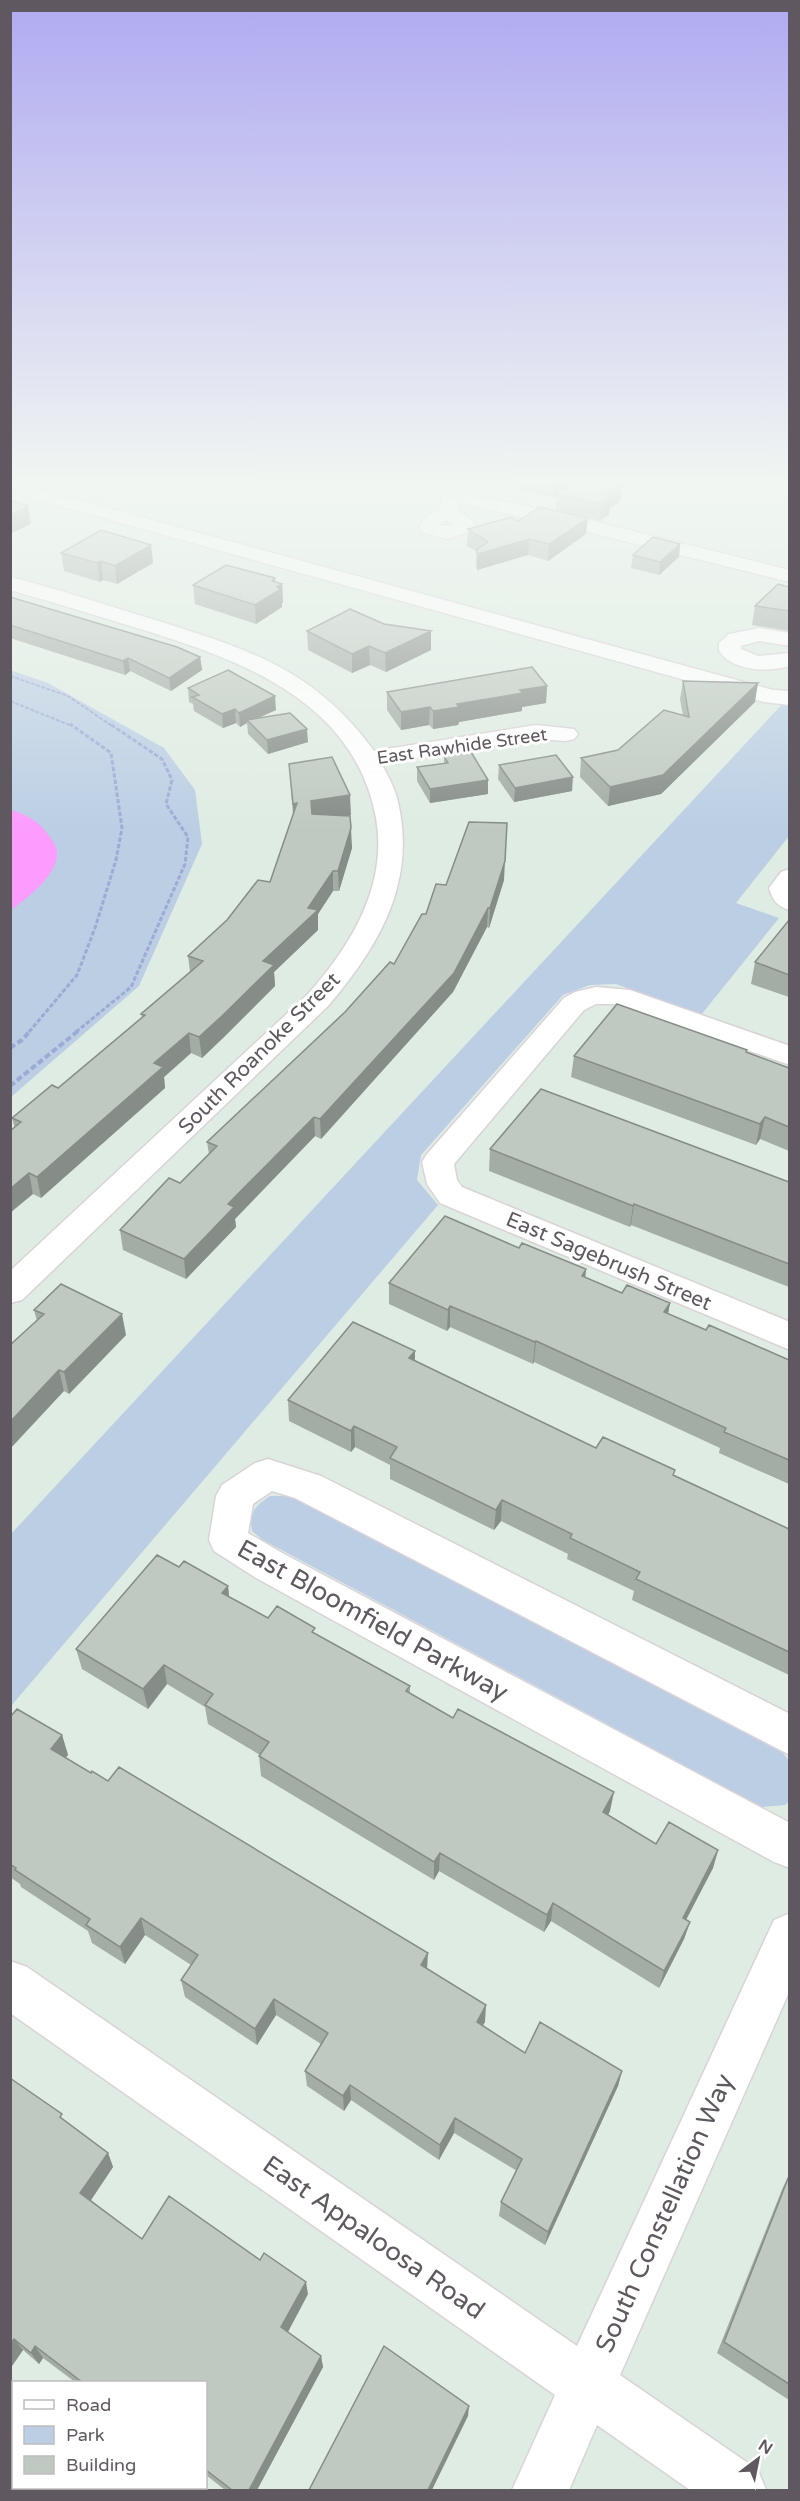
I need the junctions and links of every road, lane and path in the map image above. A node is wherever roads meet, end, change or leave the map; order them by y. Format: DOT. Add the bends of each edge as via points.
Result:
graph roads {
  1 [pos="56,597"];
  2 [pos="410,597"];
  3 [pos="789,640"];
  4 [pos="789,659"];
  5 [pos="10,676"];
  6 [pos="789,698"];
  7 [pos="10,701"];
  8 [pos="566,734"];
  9 [pos="369,759"];
  10 [pos="10,1048"];
  11 [pos="789,1056"];
  12 [pos="10,1086"];
  13 [pos="10,1291"];
  14 [pos="789,1337"];
  15 [pos="789,1736"];
  16 [pos="789,1847"];
  17 [pos="789,1936"];
  18 [pos="10,1984"];
  19 [pos="586,2385"];
  20 [pos="540,2490"];
  21 [pos="738,2490"];
  1 -- 9 [label="street, East Rawhide Street" via="196,639 284,677 349,730"];
  2 -- 6 [label="street" via="772,697"];
  3 -- 4 [label="street" via="758,634 746,635 730,644 735,656 756,663"];
  5 -- 12 [label="path" via="68,696 162,759 172,780 166,804 188,837 185,864 131,987"];
  7 -- 10 [label="path" via="68,723 111,753 122,828 116,860 77,975"];
  8 -- 9 [label="street, East Rawhide Street" via="536,732"];
  9 -- 13 [label="street, South Roanoke Street" via="387,801 393,843 377,912 364,939 318,1000"];
  11 -- 14 [label="street, East Sagebrush Street" via="620,996 585,997 574,1004 438,1162 444,1188 451,1195"];
  15 -- 16 [label="street, East Bloomfield Parkway" via="308,1486 268,1474 235,1496 228,1540 245,1551"];
  17 -- 19 [label="street, South Constellation Way"];
  18 -- 19 [label="street, East Appaloosa Road"];
  19 -- 20 [label="street, South Constellation Way"];
  19 -- 21 [label="street, East Appaloosa Road"];
}
